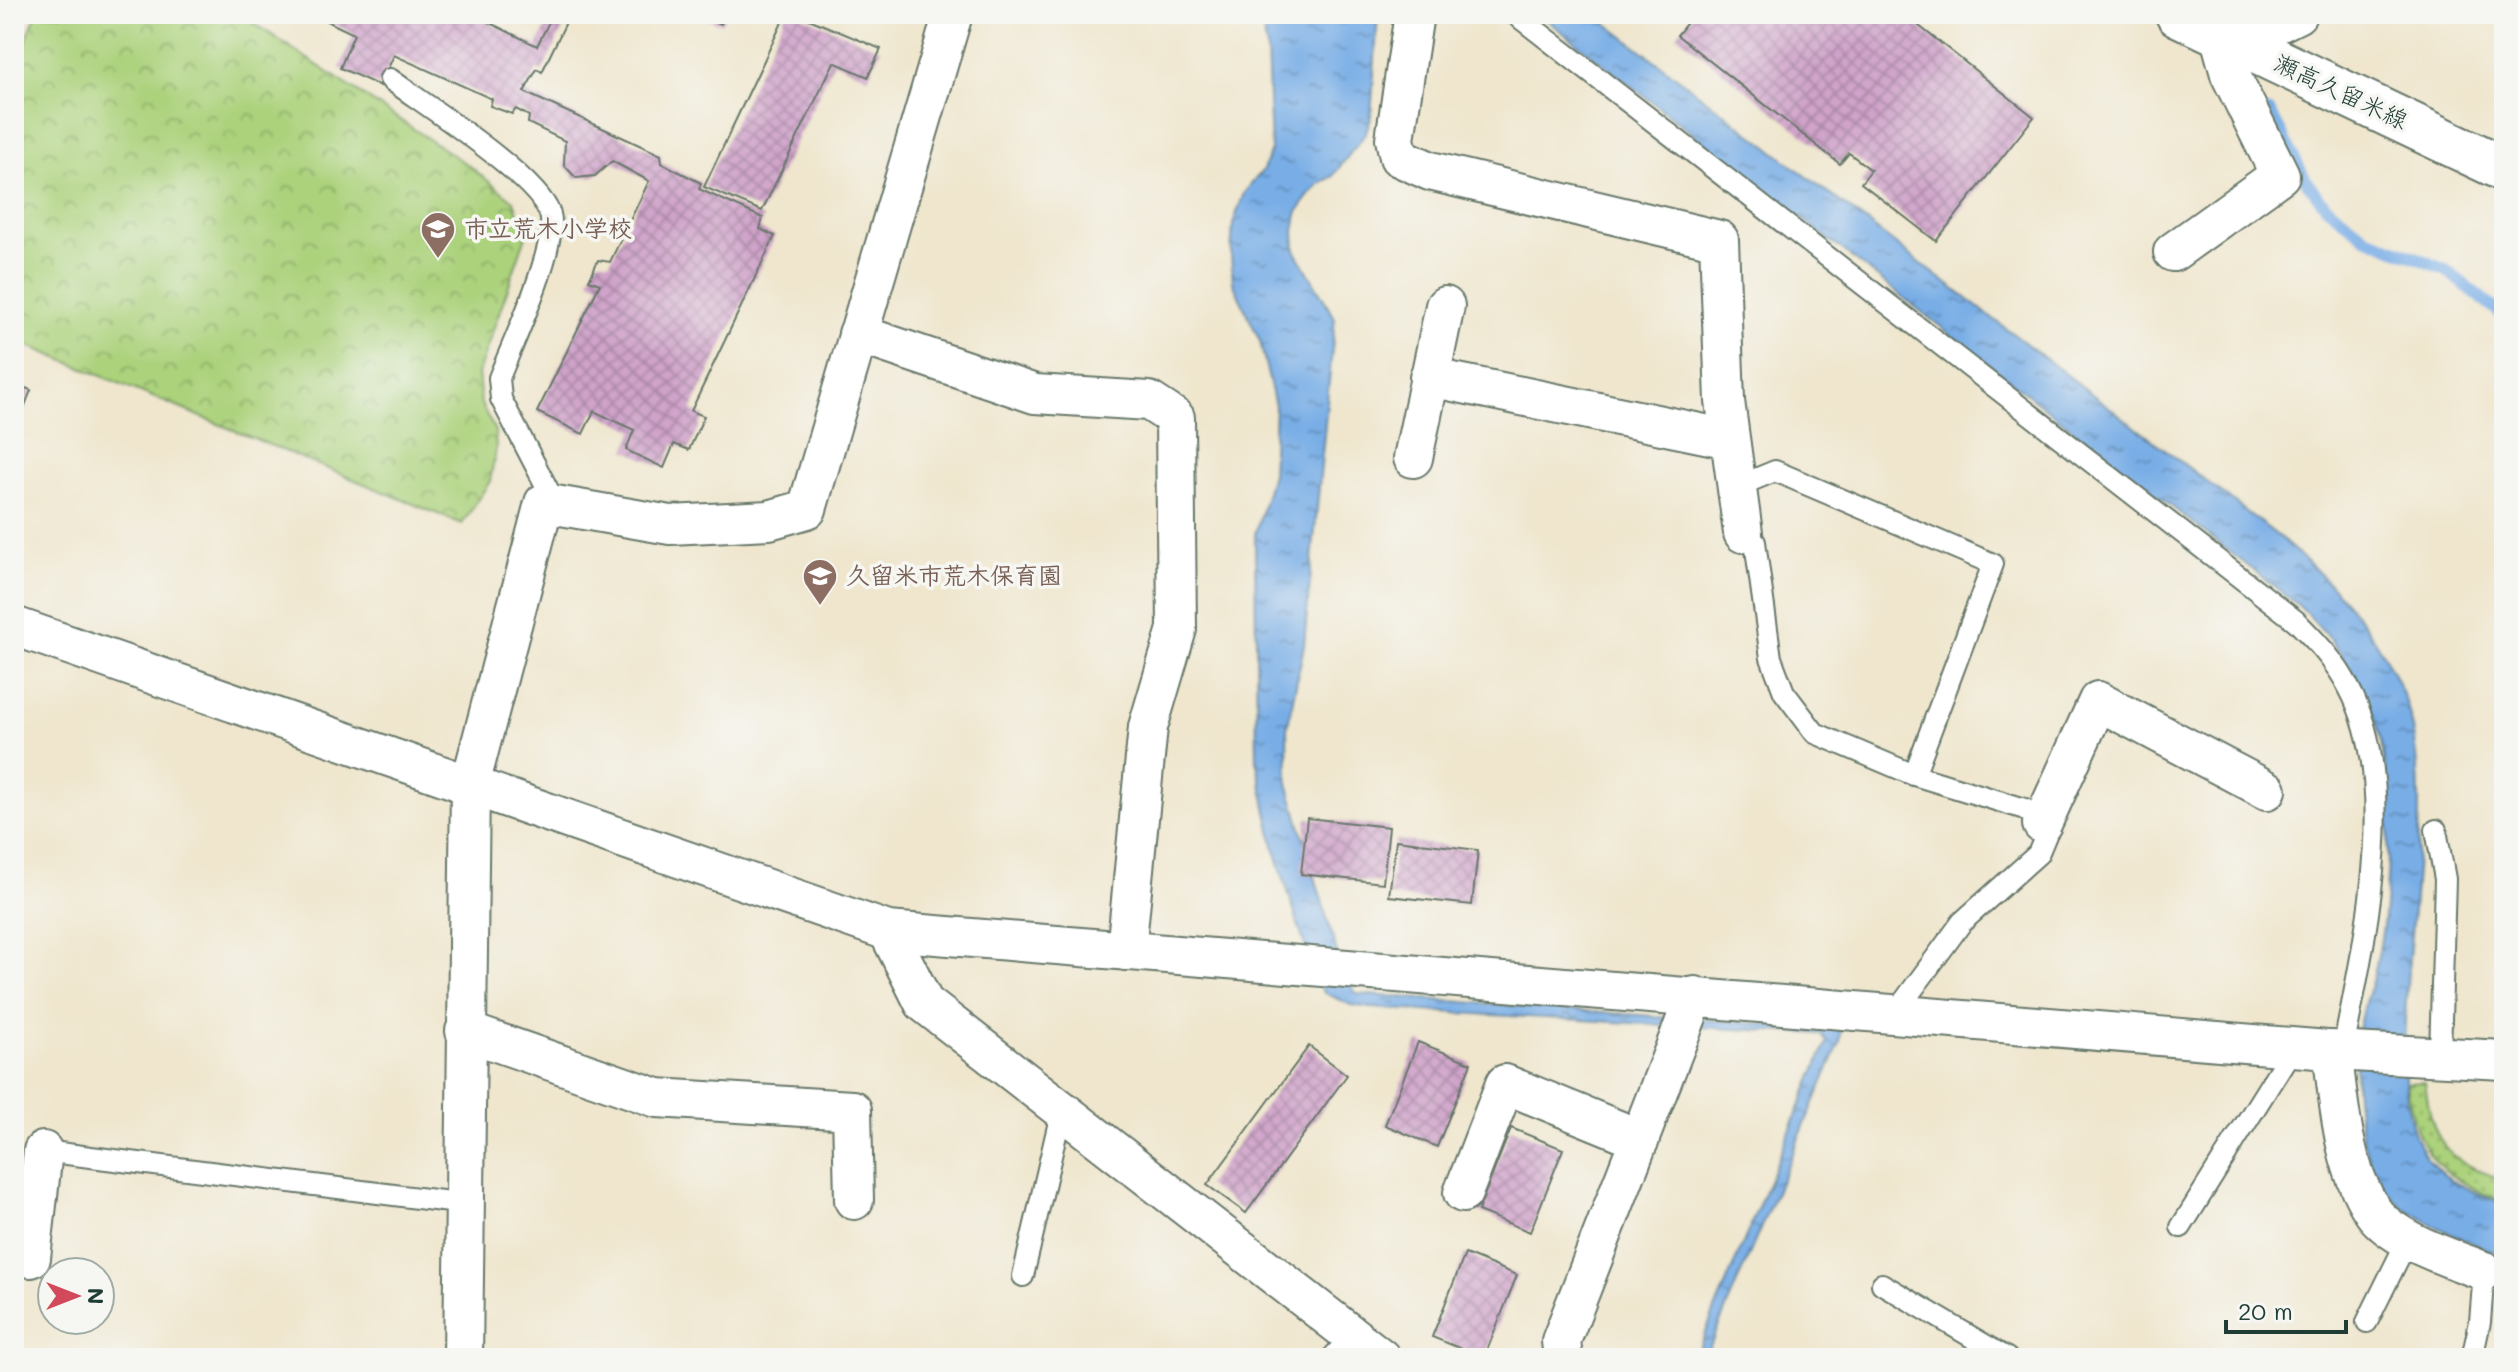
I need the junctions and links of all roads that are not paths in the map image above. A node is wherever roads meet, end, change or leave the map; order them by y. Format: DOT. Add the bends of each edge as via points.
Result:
graph roads {
  1 [pos="953,14"];
  2 [pos="1414,14"];
  3 [pos="1515,14"];
  4 [pos="2178,14"];
  5 [pos="2297,14"];
  6 [pos="2228,39"];
  7 [pos="390,79"];
  8 [pos="2504,169"];
  9 [pos="2173,252"];
  10 [pos="1445,306"];
  11 [pos="858,334"];
  12 [pos="1429,377"];
  13 [pos="1729,439"];
  14 [pos="1413,458"];
  15 [pos="1736,487"];
  16 [pos="556,505"];
  17 [pos="1743,533"];
  18 [pos="14,626"];
  19 [pos="1914,775"];
  20 [pos="470,785"];
  21 [pos="2267,790"];
  22 [pos="2042,824"];
  23 [pos="2436,830"];
  24 [pos="888,931"];
  25 [pos="1126,951"];
  26 [pos="1695,996"];
  27 [pos="1896,1012"];
  28 [pos="465,1031"];
  29 [pos="2294,1046"];
  30 [pos="2342,1051"];
  31 [pos="2425,1054"];
  32 [pos="2504,1060"];
  33 [pos="1062,1109"];
  34 [pos="1640,1139"];
  35 [pos="43,1151"];
  36 [pos="1463,1193"];
  37 [pos="854,1200"];
  38 [pos="466,1204"];
  39 [pos="2181,1227"];
  40 [pos="2408,1239"];
  41 [pos="14,1255"];
  42 [pos="2484,1271"];
  43 [pos="1023,1276"];
  44 [pos="1882,1284"];
  45 [pos="2367,1322"];
  46 [pos="1355,1351"];
  47 [pos="463,1358"];
  48 [pos="1563,1358"];
  49 [pos="2007,1358"];
  50 [pos="2472,1358"];
  1 -- 11 [label="street"];
  2 -- 13 [label="street" via="1395,139 1399,157 1430,171 1719,240"];
  3 -- 30 [label="lane" via="2296,621 2324,650 2350,688 2367,732 2375,815 2372,905"];
  4 -- 6 [label="main road, 瀬高久留米線"];
  5 -- 6 [label="street"];
  6 -- 8 [label="main road, 瀬高久留米線"];
  6 -- 9 [label="street" via="2230,74 2280,175"];
  7 -- 16 [label="lane" via="527,181 550,214 550,244 499,378 501,399"];
  10 -- 12 [label="street"];
  11 -- 16 [label="street" via="807,509 769,520 670,525"];
  11 -- 25 [label="street" via="1035,394 1149,401 1175,418 1177,629 1148,727"];
  12 -- 13 [label="street"];
  12 -- 14 [label="street"];
  13 -- 15 [label="street"];
  15 -- 17 [label="street"];
  15 -- 19 [label="lane" via="1775,471 1993,564"];
  16 -- 20 [label="street" via="544,503"];
  17 -- 19 [label="lane" via="1755,542 1771,658 1784,692 1815,733"];
  18 -- 20 [label="street"];
  19 -- 22 [label="lane" via="2025,809"];
  20 -- 24 [label="street"];
  20 -- 28 [label="street"];
  21 -- 22 [label="street" via="2098,701"];
  22 -- 27 [label="lane" via="2046,835 2038,854 1962,922"];
  23 -- 31 [label="lane" via="2445,879"];
  24 -- 25 [label="street"];
  24 -- 33 [label="street" via="924,1003"];
  25 -- 26 [label="street"];
  26 -- 27 [label="street"];
  26 -- 34 [label="street"];
  27 -- 29 [label="street"];
  28 -- 37 [label="street" via="657,1098 852,1110"];
  28 -- 38 [label="street"];
  29 -- 30 [label="street"];
  29 -- 39 [label="lane"];
  30 -- 31 [label="street"];
  30 -- 40 [label="street" via="2346,1148 2372,1211"];
  31 -- 32 [label="street"];
  33 -- 43 [label="lane"];
  33 -- 46 [label="street"];
  34 -- 36 [label="street" via="1505,1084"];
  34 -- 48 [label="street" via="1561,1341"];
  35 -- 38 [label="lane"];
  35 -- 41 [label="street" via="31,1258"];
  38 -- 47 [label="street"];
  40 -- 42 [label="street"];
  40 -- 45 [label="lane"];
  42 -- 50 [label="lane"];
  44 -- 49 [label="lane"];
}
